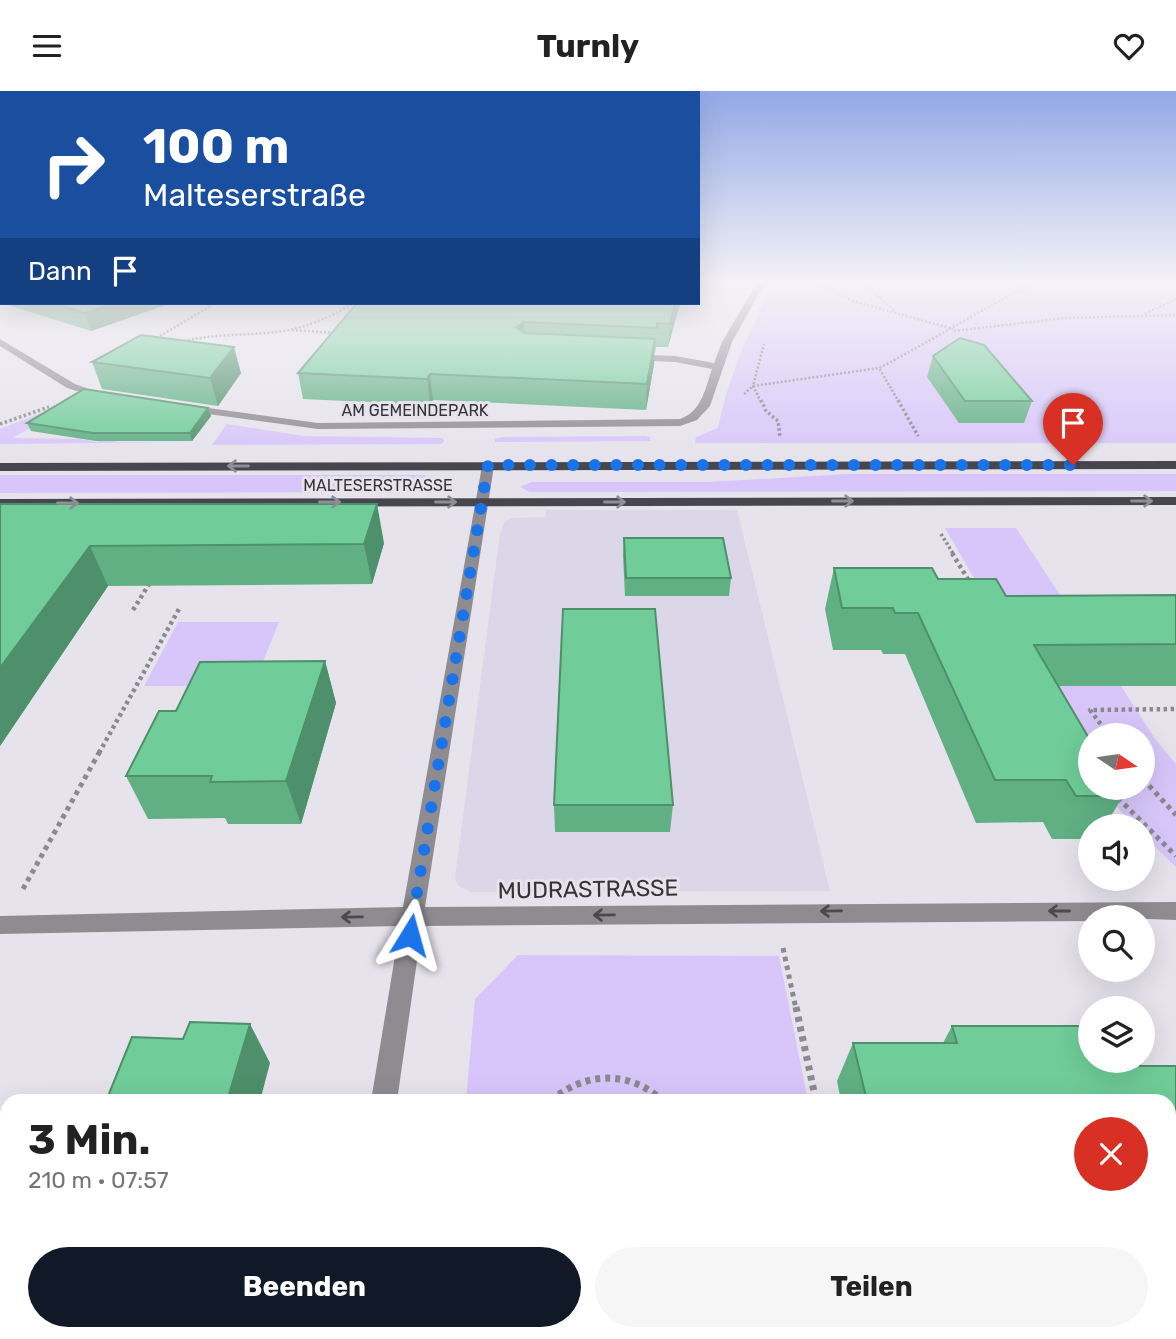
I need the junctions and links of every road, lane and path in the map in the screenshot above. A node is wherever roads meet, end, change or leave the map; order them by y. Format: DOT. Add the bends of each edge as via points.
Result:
graph roads {
  1 [pos="182,341"];
  2 [pos="727,341"];
  3 [pos="930,341"];
  4 [pos="0,342"];
  5 [pos="170,345"];
  6 [pos="620,356"];
  7 [pos="718,367"];
  8 [pos="879,368"];
  9 [pos="753,386"];
  10 [pos="743,395"];
  11 [pos="111,397"];
  12 [pos="49,406"];
  13 [pos="175,407"];
  14 [pos="0,424"];
  15 [pos="782,446"];
  16 [pos="924,446"];
  17 [pos="488,465"];
  18 [pos="1176,465"];
  19 [pos="0,467"];
  20 [pos="1176,501"];
  21 [pos="482,502"];
  22 [pos="0,503"];
  23 [pos="941,534"];
  24 [pos="153,578"];
  25 [pos="976,592"];
  26 [pos="179,609"];
  27 [pos="133,610"];
  28 [pos="1176,709"];
  29 [pos="1100,723"];
  30 [pos="1155,792"];
  31 [pos="1119,800"];
  32 [pos="1176,815"];
  33 [pos="1176,856"];
  34 [pos="23,890"];
  35 [pos="1176,911"];
  36 [pos="412,917"];
  37 [pos="0,925"];
  38 [pos="783,947"];
  39 [pos="385,1094"];
  40 [pos="560,1094"];
  41 [pos="652,1094"];
  42 [pos="814,1094"];
  1 -- 5 [label="path"];
  2 -- 7 [label="street, AM GEMEINDEPARK"];
  3 -- 8 [label="path"];
  4 -- 11 [label="street" via="71,386"];
  6 -- 7 [label="street"];
  7 -- 13 [label="street, AM GEMEINDEPARK" via="698,415 669,424 318,426"];
  8 -- 9 [label="path"];
  8 -- 16 [label="path"];
  9 -- 10 [label="path"];
  9 -- 15 [label="path" via="766,411 778,421"];
  12 -- 14 [label="path"];
  17 -- 18 [label="main road, MALTESERSTRASSE"];
  17 -- 19 [label="main road, MALTESERSTRASSE, one-way"];
  17 -- 21 [label="street"];
  21 -- 20 [label="main road, MALTESERSTRASSE, one-way"];
  22 -- 21 [label="main road, MALTESERSTRASSE, one-way"];
  21 -- 36 [label="street"];
  23 -- 25 [label="path"];
  24 -- 27 [label="path"];
  26 -- 34 [label="path"];
  28 -- 29 [label="path" via="1090,710"];
  30 -- 32 [label="path"];
  31 -- 33 [label="path"];
  35 -- 36 [label="street, MUDRASTRASSE, one-way"];
  36 -- 37 [label="street, MUDRASTRASSE, one-way"];
  36 -- 39 [label="street"];
  38 -- 42 [label="path"];
  40 -- 41 [label="path" via="593,1077 629,1080"];
}
